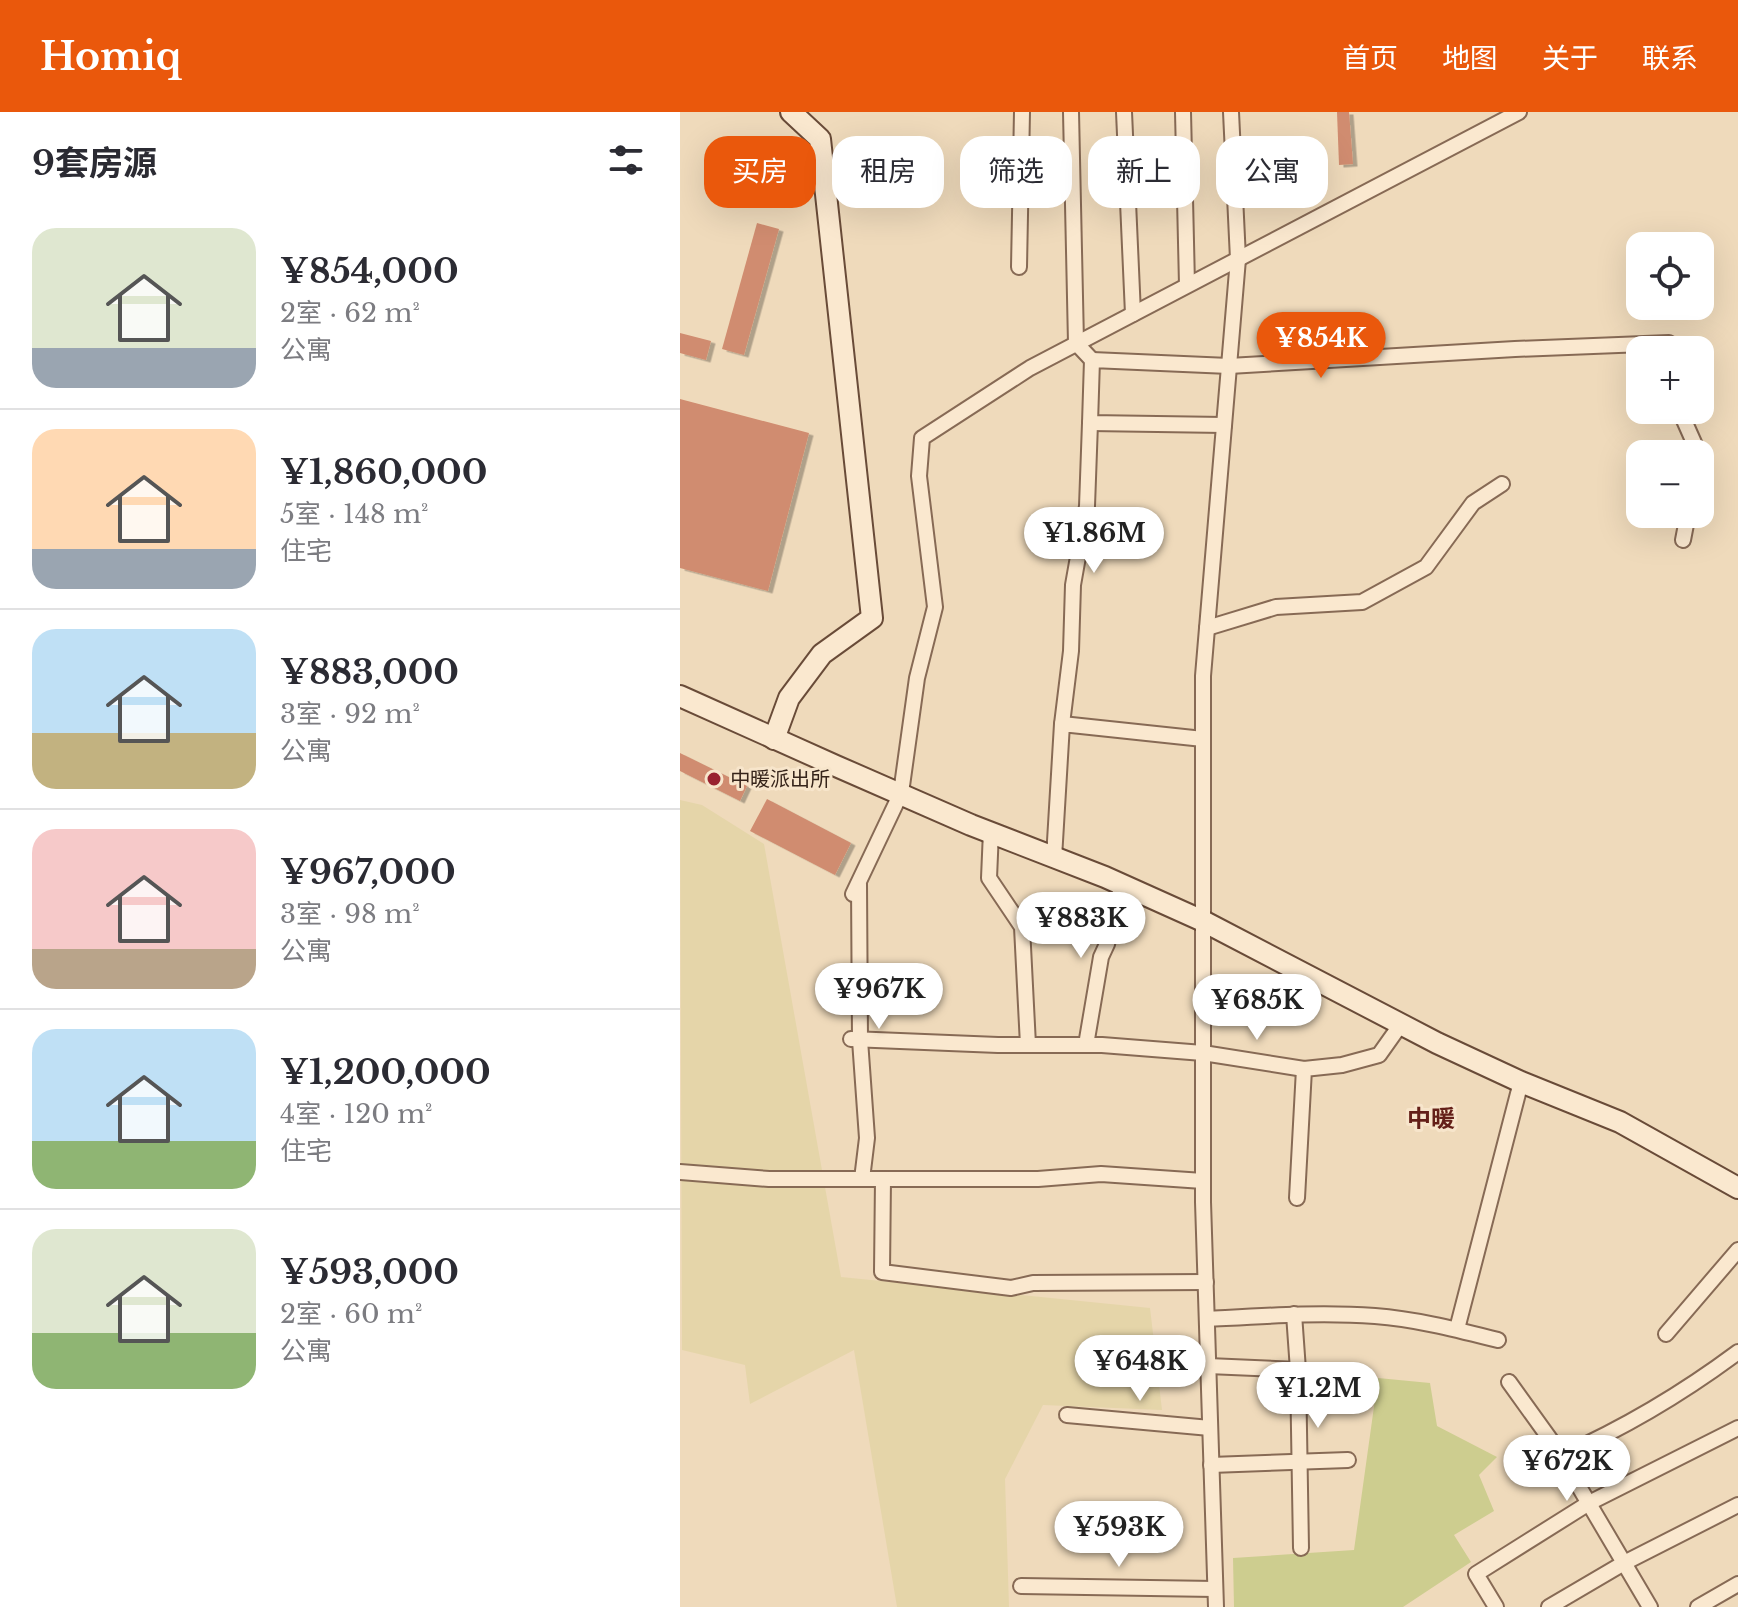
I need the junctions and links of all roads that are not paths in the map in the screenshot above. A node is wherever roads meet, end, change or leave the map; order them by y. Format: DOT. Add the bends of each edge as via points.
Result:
graph roads {
  1 [pos="791,112"];
  2 [pos="1022,112"];
  3 [pos="1071,112"];
  4 [pos="1124,112"];
  5 [pos="1183,112"];
  6 [pos="1231,112"];
  7 [pos="1519,112"];
  8 [pos="1238,259"];
  9 [pos="1019,267"];
  10 [pos="1187,285"];
  11 [pos="1133,314"];
  12 [pos="1076,343"];
  13 [pos="1626,344"];
  14 [pos="1092,360"];
  15 [pos="1229,366"];
  16 [pos="1090,423"];
  17 [pos="1224,425"];
  18 [pos="1502,484"];
  19 [pos="1685,528"];
  20 [pos="1683,540"];
  21 [pos="1207,628"];
  22 [pos="680,696"];
  23 [pos="1062,724"];
  24 [pos="774,739"];
  25 [pos="1203,739"];
  26 [pos="901,793"];
  27 [pos="991,831"];
  28 [pos="1054,858"];
  29 [pos="1122,884"];
  30 [pos="1203,921"];
  31 [pos="1401,1024"];
  32 [pos="856,1039"];
  33 [pos="1028,1045"];
  34 [pos="1086,1045"];
  35 [pos="1203,1053"];
  36 [pos="1304,1069"];
  37 [pos="1521,1082"];
  38 [pos="680,1172"];
  39 [pos="862,1179"];
  40 [pos="883,1179"];
  41 [pos="1203,1181"];
  42 [pos="1738,1188"];
  43 [pos="1297,1198"];
  44 [pos="1738,1250"];
  45 [pos="1206,1282"];
  46 [pos="1294,1314"];
  47 [pos="1207,1319"];
  48 [pos="1457,1329"];
  49 [pos="1666,1334"];
  50 [pos="1498,1340"];
  51 [pos="1738,1352"];
  52 [pos="1208,1366"];
  53 [pos="1298,1370"];
  54 [pos="1509,1382"];
  55 [pos="1067,1415"];
  56 [pos="1210,1428"];
  57 [pos="1738,1428"];
  58 [pos="1561,1456"];
  59 [pos="1348,1460"];
  60 [pos="1299,1462"];
  61 [pos="1211,1465"];
  62 [pos="1589,1503"];
  63 [pos="1738,1505"];
  64 [pos="1301,1548"];
  65 [pos="1624,1563"];
  66 [pos="1738,1584"];
  67 [pos="1021,1586"];
  68 [pos="1215,1589"];
  69 [pos="1216,1607"];
  70 [pos="1496,1607"];
  71 [pos="1549,1607"];
  72 [pos="1650,1607"];
  73 [pos="1698,1607"];
  1 -- 24 [label="street" via="820,139 872,618 822,654 789,698"];
  2 -- 9 [label="street"];
  3 -- 12 [label="street"];
  4 -- 11 [label="street"];
  5 -- 10 [label="street"];
  6 -- 8 [label="street"];
  7 -- 8 [label="street"];
  8 -- 10 [label="street"];
  8 -- 15 [label="street"];
  10 -- 11 [label="street"];
  11 -- 12 [label="street"];
  12 -- 14 [label="street"];
  12 -- 26 [label="street" via="922,438 919,476 935,607 917,678"];
  13 -- 15 [label="street"];
  14 -- 15 [label="street"];
  14 -- 16 [label="street"];
  15 -- 17 [label="street"];
  16 -- 17 [label="street"];
  16 -- 23 [label="street" via="1087,506 1073,585"];
  17 -- 21 [label="street"];
  18 -- 21 [label="street" via="1473,503 1426,567 1362,602 1276,607"];
  19 -- 20 [label="street"];
  21 -- 25 [label="street"];
  22 -- 24 [label="street"];
  23 -- 25 [label="street"];
  23 -- 28 [label="street"];
  24 -- 26 [label="street"];
  25 -- 30 [label="street"];
  26 -- 27 [label="street"];
  26 -- 32 [label="street" via="856,888"];
  27 -- 28 [label="street"];
  27 -- 33 [label="street" via="989,878 1022,927"];
  28 -- 29 [label="street"];
  29 -- 30 [label="street"];
  29 -- 34 [label="street" via="1101,957"];
  30 -- 31 [label="street"];
  30 -- 35 [label="street"];
  31 -- 36 [label="street" via="1379,1055"];
  31 -- 37 [label="street"];
  32 -- 33 [label="street"];
  32 -- 39 [label="street" via="867,1138"];
  33 -- 34 [label="street"];
  34 -- 35 [label="street"];
  35 -- 36 [label="street"];
  35 -- 41 [label="street"];
  36 -- 43 [label="street"];
  37 -- 42 [label="street" via="1620,1122"];
  37 -- 48 [label="street"];
  38 -- 39 [label="street"];
  39 -- 40 [label="street"];
  40 -- 41 [label="street" via="1101,1174"];
  40 -- 45 [label="street" via="882,1272 1011,1288 1033,1283"];
  41 -- 45 [label="street"];
  44 -- 49 [label="street"];
  45 -- 47 [label="street"];
  46 -- 47 [label="street"];
  46 -- 48 [label="street" via="1378,1316"];
  46 -- 53 [label="street"];
  47 -- 52 [label="street"];
  48 -- 50 [label="street"];
  51 -- 58 [label="street" via="1609,1435"];
  52 -- 53 [label="street"];
  52 -- 56 [label="street"];
  53 -- 60 [label="street"];
  54 -- 58 [label="street"];
  55 -- 56 [label="street"];
  56 -- 61 [label="street"];
  57 -- 62 [label="street"];
  58 -- 62 [label="street"];
  59 -- 60 [label="street"];
  60 -- 61 [label="street"];
  60 -- 64 [label="street"];
  61 -- 68 [label="street"];
  62 -- 65 [label="street"];
  62 -- 70 [label="street" via="1476,1574"];
  63 -- 65 [label="street"];
  65 -- 71 [label="street"];
  65 -- 72 [label="street"];
  66 -- 73 [label="street"];
  67 -- 68 [label="street"];
  68 -- 69 [label="street"];
}
